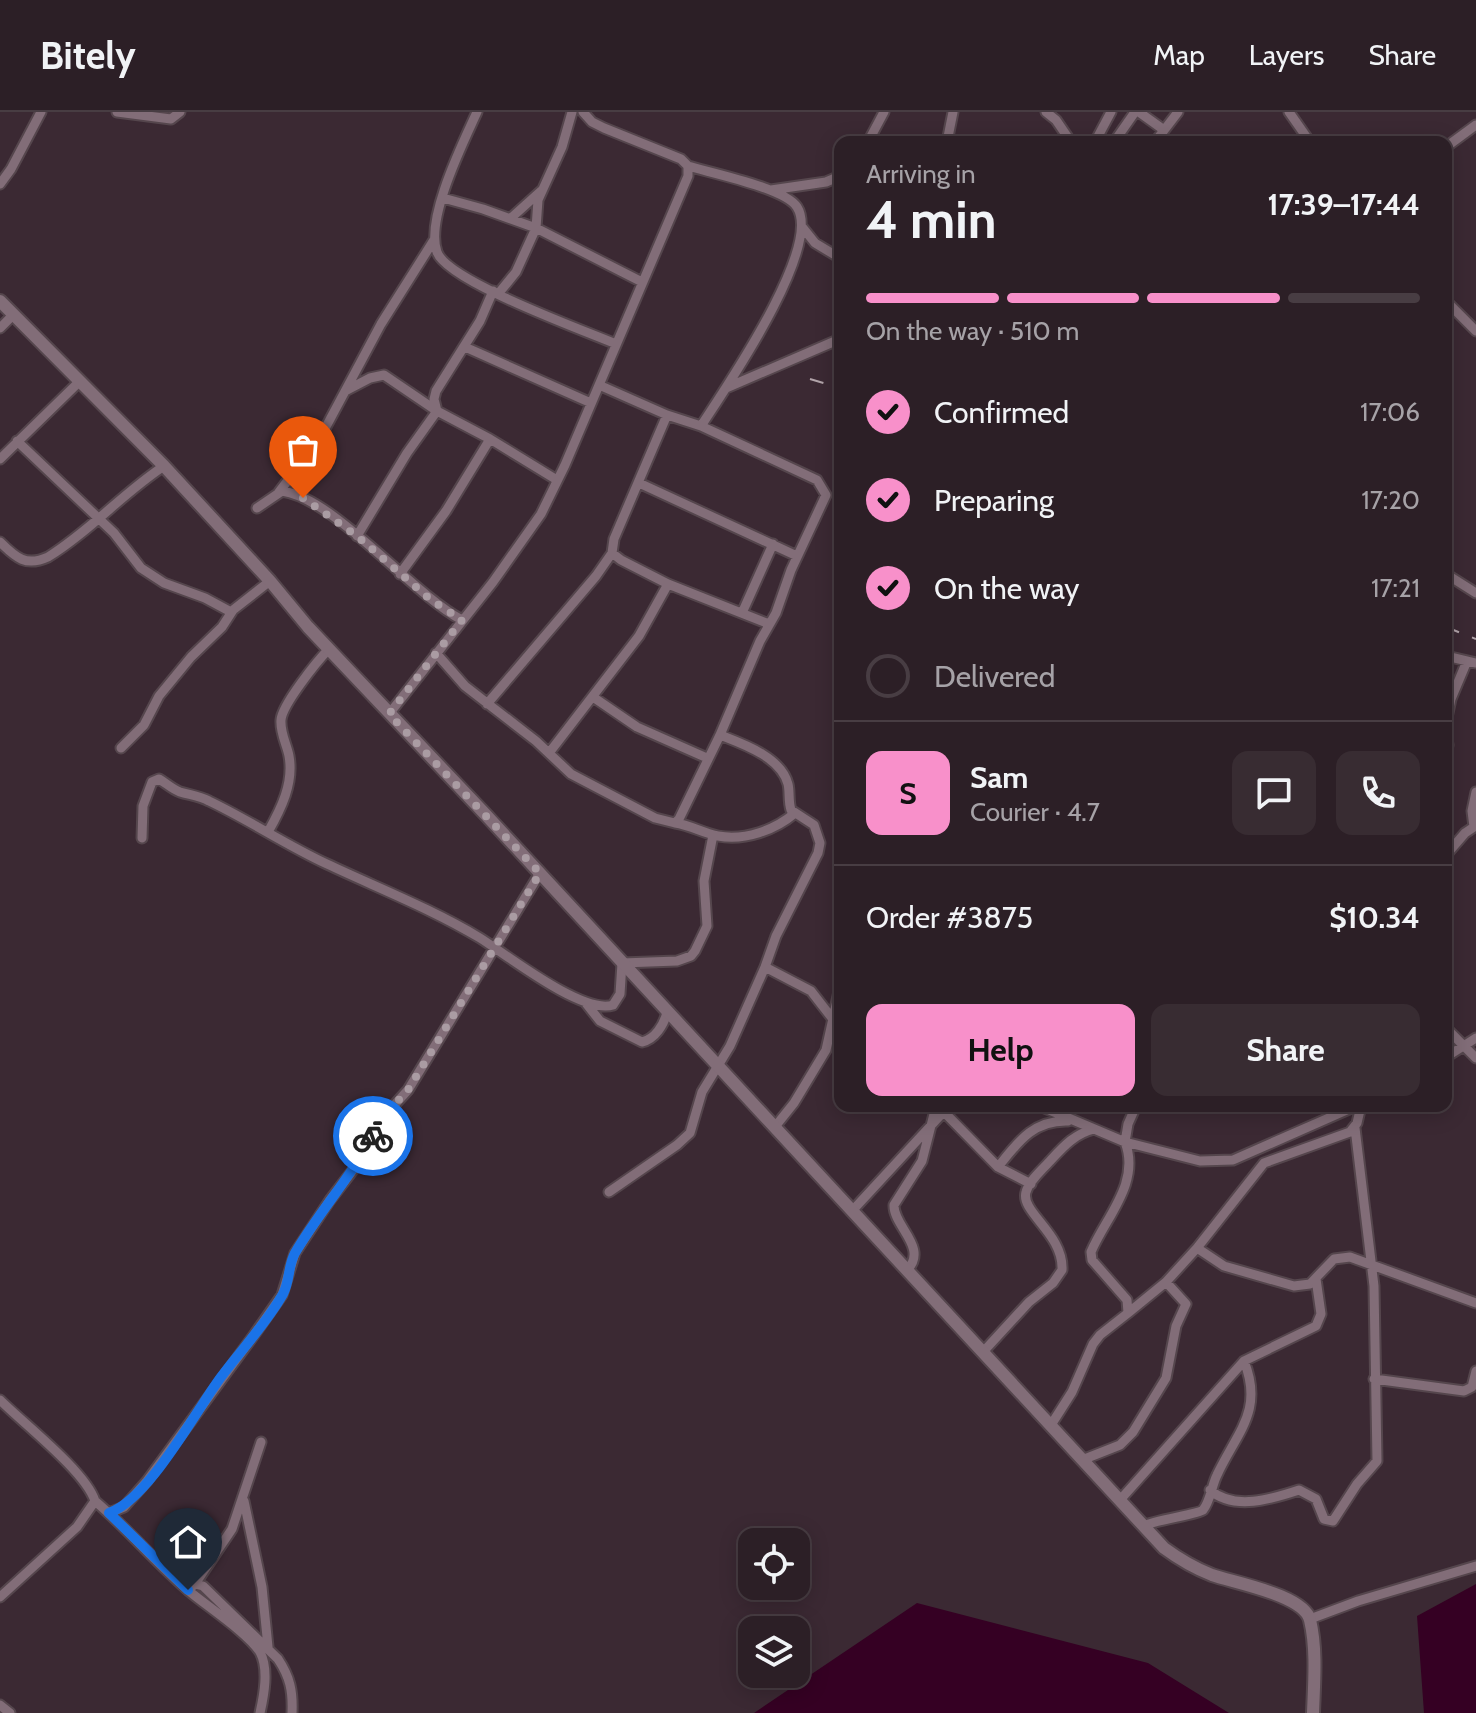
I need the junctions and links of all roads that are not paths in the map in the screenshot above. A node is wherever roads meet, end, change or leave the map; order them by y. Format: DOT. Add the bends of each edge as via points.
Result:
graph roads {
  1 [pos="41,112"];
  2 [pos="117,112"];
  3 [pos="180,112"];
  4 [pos="477,112"];
  5 [pos="579,112"];
  6 [pos="884,112"];
  7 [pos="953,112"];
  8 [pos="1046,112"];
  9 [pos="1111,112"];
  10 [pos="1137,112"];
  11 [pos="1178,112"];
  12 [pos="1289,112"];
  13 [pos="1476,125"];
  14 [pos="1164,130"];
  15 [pos="871,136"];
  16 [pos="948,136"];
  17 [pos="1067,136"];
  18 [pos="1098,136"];
  19 [pos="1119,136"];
  20 [pos="1160,136"];
  21 [pos="1306,136"];
  22 [pos="1452,143"];
  23 [pos="688,166"];
  24 [pos="834,178"];
  25 [pos="0,184"];
  26 [pos="543,189"];
  27 [pos="771,190"];
  28 [pos="443,198"];
  29 [pos="511,218"];
  30 [pos="536,228"];
  31 [pos="803,228"];
  32 [pos="434,240"];
  33 [pos="834,254"];
  34 [pos="642,282"];
  35 [pos="495,292"];
  36 [pos="0,301"];
  37 [pos="1452,307"];
  38 [pos="13,315"];
  39 [pos="0,328"];
  40 [pos="1476,331"];
  41 [pos="834,342"];
  42 [pos="616,344"];
  43 [pos="465,347"];
  44 [pos="80,381"];
  45 [pos="599,385"];
  46 [pos="726,388"];
  47 [pos="345,392"];
  48 [pos="591,403"];
  49 [pos="437,411"];
  50 [pos="667,415"];
  51 [pos="701,426"];
  52 [pos="490,439"];
  53 [pos="17,441"];
  54 [pos="0,459"];
  55 [pos="164,466"];
  56 [pos="557,480"];
  57 [pos="639,483"];
  58 [pos="279,492"];
  59 [pos="257,508"];
  60 [pos="99,518"];
  61 [pos="357,536"];
  62 [pos="0,542"];
  63 [pos="773,544"];
  64 [pos="612,553"];
  65 [pos="797,556"];
  66 [pos="400,574"];
  67 [pos="1452,578"];
  68 [pos="270,581"];
  69 [pos="668,584"];
  70 [pos="1476,593"];
  71 [pos="231,612"];
  72 [pos="742,613"];
  73 [pos="462,620"];
  74 [pos="769,624"];
  75 [pos="329,649"];
  76 [pos="436,653"];
  77 [pos="1471,662"];
  78 [pos="593,697"];
  79 [pos="1452,697"];
  80 [pos="487,704"];
  81 [pos="389,714"];
  82 [pos="720,735"];
  83 [pos="121,748"];
  84 [pos="549,753"];
  85 [pos="707,758"];
  86 [pos="1476,792"];
  87 [pos="795,813"];
  88 [pos="675,823"];
  89 [pos="1472,830"];
  90 [pos="268,832"];
  91 [pos="713,835"];
  92 [pos="142,838"];
  93 [pos="1452,838"];
  94 [pos="1452,849"];
  95 [pos="540,873"];
  96 [pos="493,947"];
  97 [pos="622,963"];
  98 [pos="765,967"];
  99 [pos="585,1002"];
  100 [pos="667,1012"];
  101 [pos="834,1019"];
  102 [pos="834,1027"];
  103 [pos="1452,1035"];
  104 [pos="1476,1038"];
  105 [pos="1462,1047"];
  106 [pos="1452,1053"];
  107 [pos="1476,1058"];
  108 [pos="718,1066"];
  109 [pos="940,1112"];
  110 [pos="947,1112"];
  111 [pos="1055,1112"];
  112 [pos="1133,1112"];
  113 [pos="1344,1112"];
  114 [pos="1357,1112"];
  115 [pos="1080,1122"];
  116 [pos="932,1125"];
  117 [pos="774,1128"];
  118 [pos="1355,1128"];
  119 [pos="1095,1129"];
  120 [pos="1125,1142"];
  121 [pos="998,1167"];
  122 [pos="1031,1184"];
  123 [pos="609,1192"];
  124 [pos="852,1211"];
  125 [pos="1197,1248"];
  126 [pos="1371,1263"];
  127 [pos="907,1270"];
  128 [pos="1316,1279"];
  129 [pos="1166,1282"];
  130 [pos="1476,1303"];
  131 [pos="1128,1313"];
  132 [pos="983,1352"];
  133 [pos="1244,1361"];
  134 [pos="1476,1371"];
  135 [pos="1374,1379"];
  136 [pos="0,1400"];
  137 [pos="1051,1425"];
  138 [pos="261,1442"];
  139 [pos="1082,1460"];
  140 [pos="1210,1490"];
  141 [pos="243,1498"];
  142 [pos="1120,1500"];
  143 [pos="95,1501"];
  144 [pos="109,1513"];
  145 [pos="1143,1526"];
  146 [pos="1476,1566"];
  147 [pos="191,1587"];
  148 [pos="0,1597"];
  149 [pos="1310,1619"];
  150 [pos="268,1647"];
  151 [pos="0,1705"];
  152 [pos="10,1713"];
  153 [pos="260,1713"];
  154 [pos="292,1713"];
  155 [pos="1313,1713"];
  1 -- 25 [label="street"];
  2 -- 3 [label="street" via="171,119"];
  4 -- 28 [label="street"];
  5 -- 23 [label="street"];
  5 -- 26 [label="street"];
  6 -- 15 [label="street"];
  7 -- 16 [label="street"];
  8 -- 17 [label="street"];
  9 -- 18 [label="street"];
  10 -- 14 [label="street"];
  10 -- 19 [label="street"];
  11 -- 14 [label="street"];
  12 -- 21 [label="street"];
  13 -- 22 [label="street"];
  14 -- 20 [label="street"];
  23 -- 27 [label="street"];
  23 -- 34 [label="street"];
  24 -- 27 [label="street"];
  26 -- 29 [label="street"];
  26 -- 30 [label="street"];
  27 -- 31 [label="street" via="796,206"];
  28 -- 29 [label="street"];
  28 -- 32 [label="street"];
  29 -- 30 [label="street"];
  30 -- 34 [label="street"];
  30 -- 35 [label="street" via="516,272"];
  31 -- 33 [label="street"];
  31 -- 46 [label="street" via="777,299"];
  32 -- 35 [label="street" via="445,264"];
  32 -- 47 [label="street"];
  34 -- 42 [label="street"];
  35 -- 42 [label="street"];
  35 -- 43 [label="street"];
  36 -- 38 [label="main road"];
  37 -- 40 [label="street"];
  38 -- 39 [label="street"];
  38 -- 44 [label="main road"];
  41 -- 46 [label="street"];
  42 -- 45 [label="street"];
  43 -- 48 [label="street"];
  43 -- 49 [label="street" via="436,391"];
  44 -- 53 [label="street"];
  44 -- 55 [label="main road"];
  45 -- 48 [label="street"];
  45 -- 50 [label="street"];
  46 -- 51 [label="street"];
  47 -- 49 [label="street" via="384,375"];
  47 -- 58 [label="street" via="306,459"];
  48 -- 56 [label="street"];
  49 -- 52 [label="street"];
  49 -- 61 [label="street"];
  50 -- 51 [label="street"];
  50 -- 57 [label="street"];
  51 -- 65 [label="street" via="822,486 826,497"];
  52 -- 56 [label="street"];
  52 -- 66 [label="street"];
  53 -- 54 [label="street"];
  53 -- 60 [label="street"];
  55 -- 60 [label="street"];
  55 -- 68 [label="main road"];
  56 -- 73 [label="street" via="526,538"];
  57 -- 63 [label="street"];
  57 -- 64 [label="street"];
  58 -- 59 [label="street"];
  58 -- 61 [label="street" via="303,498"];
  60 -- 62 [label="street" via="38,561 17,558"];
  60 -- 71 [label="street" via="141,568"];
  61 -- 66 [label="street"];
  63 -- 65 [label="street"];
  63 -- 72 [label="street"];
  64 -- 69 [label="street"];
  64 -- 80 [label="street"];
  65 -- 74 [label="street"];
  66 -- 73 [label="street"];
  67 -- 70 [label="street"];
  68 -- 71 [label="street"];
  68 -- 75 [label="main road"];
  69 -- 72 [label="street"];
  69 -- 78 [label="street" via="647,625"];
  71 -- 83 [label="street"];
  72 -- 74 [label="street"];
  73 -- 76 [label="street"];
  74 -- 82 [label="street"];
  75 -- 81 [label="main road"];
  75 -- 90 [label="street" via="282,715 290,780"];
  76 -- 80 [label="street"];
  76 -- 81 [label="street"];
  77 -- 79 [label="street"];
  78 -- 84 [label="street"];
  78 -- 85 [label="street" via="637,727"];
  80 -- 84 [label="street"];
  81 -- 95 [label="main road"];
  82 -- 85 [label="street"];
  82 -- 87 [label="street" via="779,769"];
  84 -- 88 [label="street" via="571,774 655,818"];
  85 -- 88 [label="street"];
  86 -- 89 [label="street"];
  87 -- 91 [label="street" via="759,833"];
  87 -- 98 [label="street" via="814,825 820,843"];
  88 -- 91 [label="street"];
  89 -- 93 [label="street"];
  89 -- 94 [label="street"];
  90 -- 92 [label="street" via="156,779 143,806"];
  90 -- 96 [label="street"];
  91 -- 97 [label="street" via="704,881 707,926 695,951 677,961"];
  95 -- 96 [label="street"];
  95 -- 97 [label="main road"];
  96 -- 99 [label="street"];
  96 -- 144 [label="street" via="408,1090 387,1113 295,1253 282,1295 170,1453 124,1507"];
  97 -- 99 [label="street" via="616,1002 604,1008"];
  97 -- 100 [label="main road"];
  98 -- 101 [label="street" via="811,991"];
  98 -- 108 [label="street"];
  99 -- 100 [label="street" via="600,1021 642,1042 659,1031"];
  100 -- 108 [label="main road"];
  102 -- 117 [label="street" via="821,1061"];
  103 -- 105 [label="street"];
  104 -- 105 [label="street"];
  105 -- 106 [label="street"];
  105 -- 107 [label="street"];
  108 -- 117 [label="main road"];
  108 -- 123 [label="street" via="686,1137"];
  109 -- 116 [label="street"];
  110 -- 121 [label="street"];
  111 -- 115 [label="street"];
  112 -- 120 [label="street"];
  113 -- 120 [label="street" via="1233,1160 1200,1161"];
  114 -- 118 [label="street"];
  115 -- 119 [label="street"];
  115 -- 121 [label="street" via="1038,1126"];
  116 -- 124 [label="street"];
  116 -- 127 [label="street" via="918,1168 894,1205 913,1252"];
  117 -- 124 [label="main road"];
  118 -- 125 [label="street" via="1264,1163"];
  118 -- 126 [label="street"];
  119 -- 120 [label="street"];
  119 -- 122 [label="street" via="1074,1137"];
  120 -- 131 [label="street" via="1129,1161 1121,1197 1091,1252 1127,1300"];
  121 -- 122 [label="street"];
  122 -- 132 [label="street" via="1026,1204 1059,1247 1062,1270"];
  124 -- 127 [label="main road"];
  125 -- 128 [label="street" via="1224,1266 1294,1286"];
  125 -- 129 [label="street"];
  126 -- 128 [label="street" via="1341,1256"];
  126 -- 130 [label="street"];
  126 -- 135 [label="street"];
  127 -- 132 [label="main road"];
  128 -- 133 [label="street" via="1321,1314 1316,1326"];
  129 -- 131 [label="street"];
  129 -- 139 [label="street" via="1186,1304 1166,1378 1127,1440"];
  131 -- 137 [label="street" via="1093,1344"];
  132 -- 137 [label="main road"];
  133 -- 140 [label="street" via="1252,1387 1250,1415"];
  133 -- 142 [label="street"];
  134 -- 135 [label="street" via="1472,1387 1464,1391"];
  135 -- 140 [label="street" via="1377,1461 1333,1521 1324,1519 1316,1499 1299,1490 1285,1497 1241,1501 1222,1500"];
  136 -- 143 [label="street" via="71,1468"];
  137 -- 139 [label="main road"];
  138 -- 141 [label="street"];
  139 -- 142 [label="main road"];
  140 -- 145 [label="street" via="1200,1512"];
  141 -- 147 [label="street" via="228,1537"];
  141 -- 150 [label="street"];
  142 -- 145 [label="main road"];
  143 -- 144 [label="street"];
  143 -- 148 [label="street" via="77,1527"];
  144 -- 147 [label="street"];
  145 -- 149 [label="main road" via="1180,1560 1283,1597 1302,1607"];
  146 -- 149 [label="street"];
  147 -- 150 [label="street" via="203,1586"];
  147 -- 153 [label="street" via="261,1655 265,1692"];
  149 -- 155 [label="main road"];
  150 -- 154 [label="street" via="288,1673"];
  151 -- 152 [label="street"];
}
